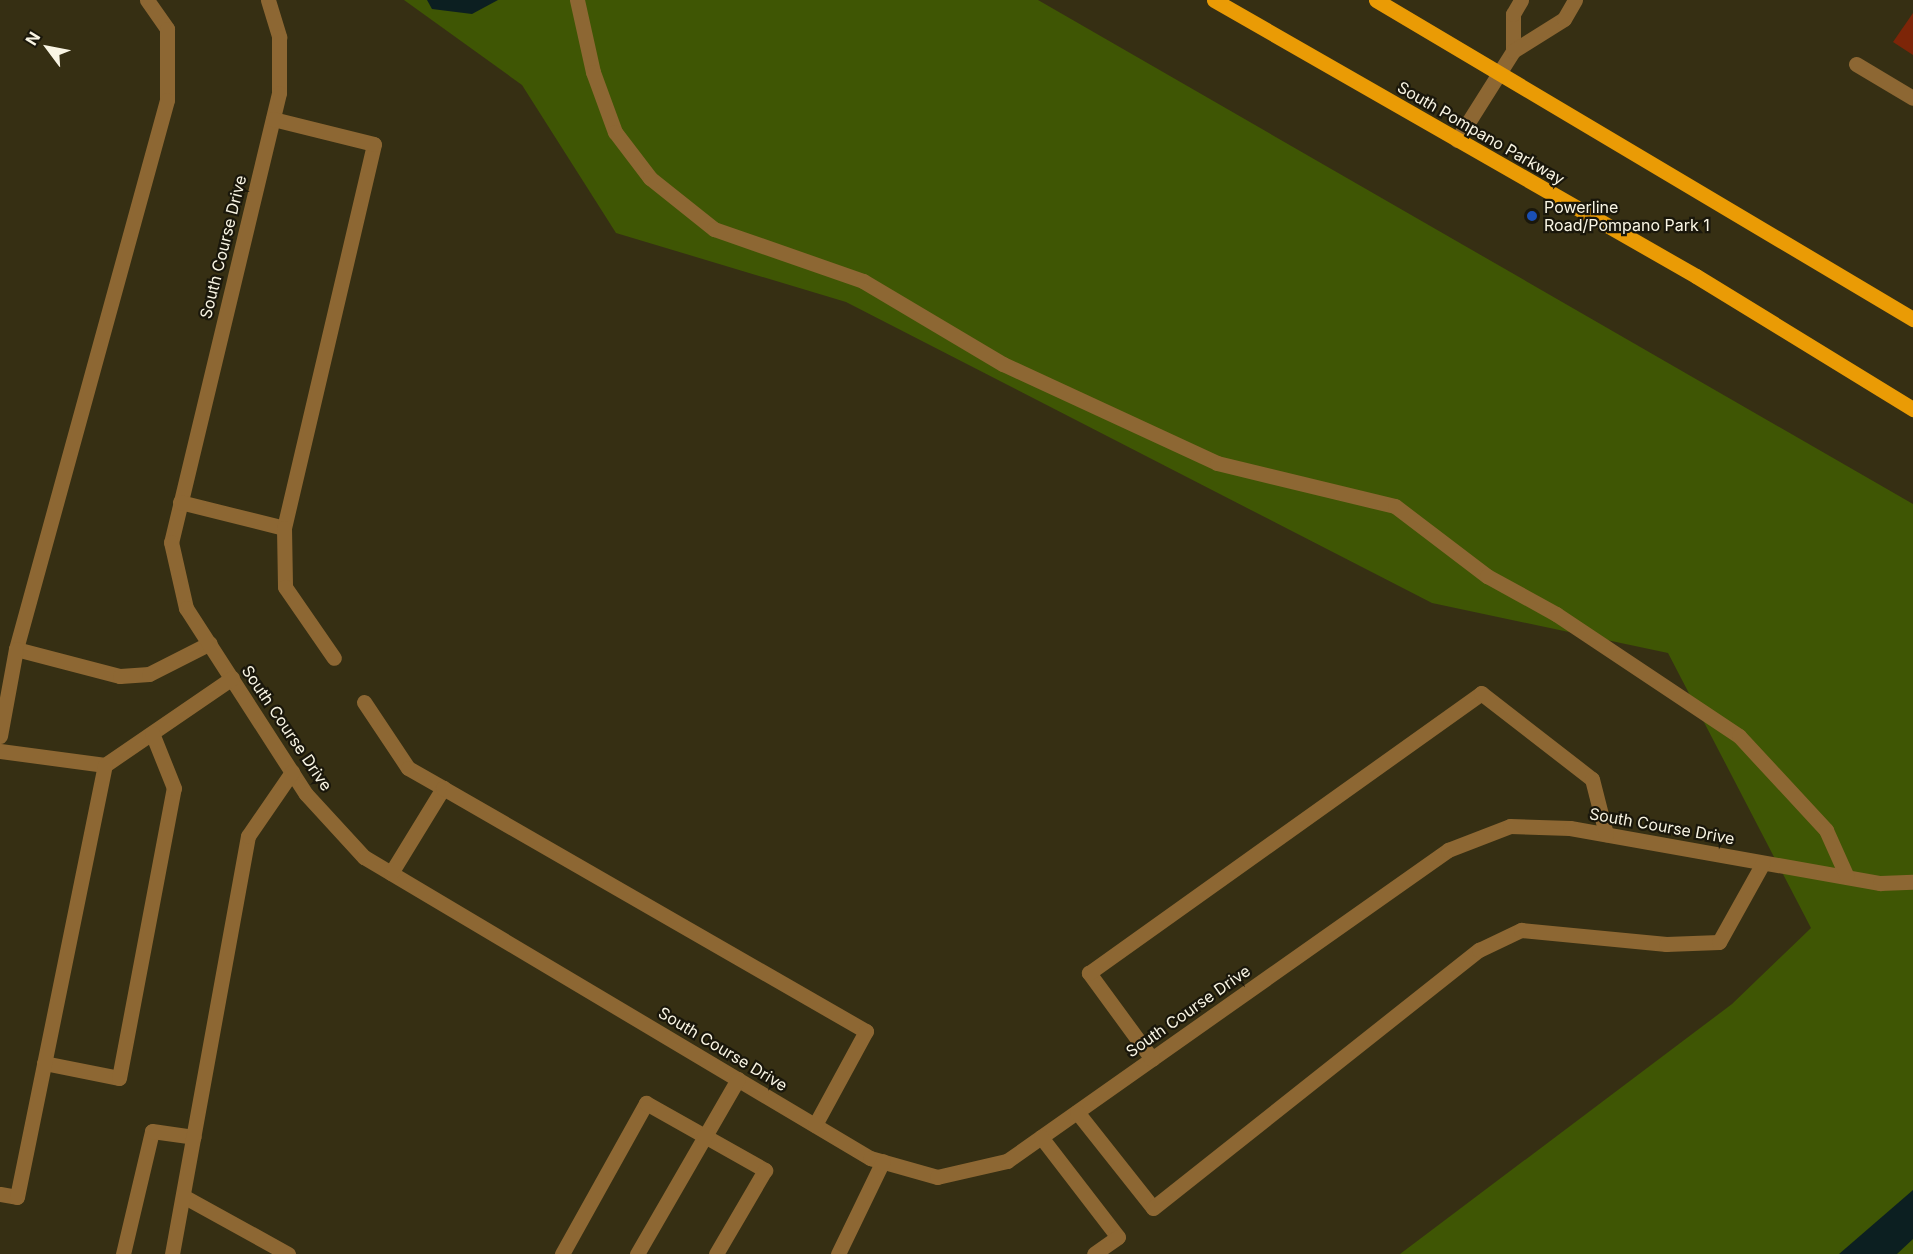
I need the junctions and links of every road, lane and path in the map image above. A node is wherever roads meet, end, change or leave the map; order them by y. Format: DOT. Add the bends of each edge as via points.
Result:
graph roads {
  1 [pos="147,0"];
  2 [pos="268,0"];
  3 [pos="577,0"];
  4 [pos="1214,0"];
  5 [pos="1376,0"];
  6 [pos="1521,0"];
  7 [pos="1575,0"];
  8 [pos="1513,51"];
  9 [pos="1856,64"];
  10 [pos="1501,72"];
  11 [pos="1913,98"];
  12 [pos="273,119"];
  13 [pos="1457,140"];
  14 [pos="1912,318"];
  15 [pos="1913,409"];
  16 [pos="180,502"];
  17 [pos="284,528"];
  18 [pos="210,644"];
  19 [pos="16,649"];
  20 [pos="334,658"];
  21 [pos="232,678"];
  22 [pos="364,702"];
  23 [pos="152,733"];
  24 [pos="0,736"];
  25 [pos="0,751"];
  26 [pos="105,765"];
  27 [pos="292,772"];
  28 [pos="443,788"];
  29 [pos="1606,834"];
  30 [pos="1763,863"];
  31 [pos="390,873"];
  32 [pos="1847,877"];
  33 [pos="1913,882"];
  34 [pos="1152,1059"];
  35 [pos="44,1063"];
  36 [pos="738,1079"];
  37 [pos="1077,1112"];
  38 [pos="815,1125"];
  39 [pos="705,1135"];
  40 [pos="194,1137"];
  41 [pos="1041,1137"];
  42 [pos="883,1161"];
  43 [pos="0,1194"];
  44 [pos="183,1196"];
  45 [pos="123,1254"];
  46 [pos="172,1254"];
  47 [pos="288,1254"];
  48 [pos="562,1254"];
  49 [pos="637,1254"];
  50 [pos="716,1254"];
  51 [pos="838,1254"];
  52 [pos="1094,1254"];
  1 -- 19 [label="street" via="167,29 167,100"];
  2 -- 12 [label="street, South Course Drive" via="279,38 279,93"];
  3 -- 32 [label="street" via="593,72 615,132 650,178 714,229 863,281 1003,364 1217,463 1395,506 1487,576 1556,614 1739,736 1826,830"];
  4 -- 13 [label="main road, South Pompano Parkway"];
  5 -- 10 [label="main road"];
  6 -- 8 [label="street" via="1513,14"];
  7 -- 8 [label="street" via="1564,19"];
  8 -- 10 [label="street"];
  9 -- 11 [label="street"];
  10 -- 13 [label="street"];
  10 -- 14 [label="main road"];
  12 -- 16 [label="street, South Course Drive"];
  12 -- 17 [label="street" via="374,144"];
  13 -- 15 [label="main road, South Pompano Parkway" via="1696,276"];
  16 -- 17 [label="street"];
  16 -- 18 [label="street, South Course Drive" via="171,542 186,608"];
  17 -- 20 [label="street" via="285,587"];
  18 -- 19 [label="street" via="149,674 120,676"];
  18 -- 21 [label="street, South Course Drive"];
  19 -- 24 [label="street"];
  21 -- 23 [label="street"];
  21 -- 27 [label="street, South Course Drive"];
  22 -- 28 [label="street" via="408,768"];
  23 -- 26 [label="street"];
  23 -- 35 [label="street" via="174,788 119,1078"];
  25 -- 26 [label="street"];
  26 -- 35 [label="street"];
  27 -- 31 [label="street, South Course Drive" via="364,857"];
  27 -- 40 [label="street" via="248,836"];
  28 -- 31 [label="street"];
  28 -- 38 [label="street" via="866,1031"];
  29 -- 30 [label="street, South Course Drive"];
  29 -- 34 [label="street, South Course Drive" via="1510,826 1448,850"];
  29 -- 34 [label="street" via="1592,778 1481,693 1089,973"];
  30 -- 32 [label="street, South Course Drive"];
  30 -- 37 [label="street" via="1719,942 1666,944 1521,930 1479,950 1153,1208"];
  31 -- 36 [label="street, South Course Drive"];
  32 -- 33 [label="street, South Course Drive"];
  34 -- 37 [label="street, South Course Drive"];
  35 -- 43 [label="street" via="17,1197"];
  36 -- 38 [label="street, South Course Drive"];
  36 -- 39 [label="street"];
  37 -- 41 [label="street, South Course Drive"];
  38 -- 42 [label="street, South Course Drive"];
  39 -- 48 [label="street" via="646,1103"];
  39 -- 49 [label="street"];
  39 -- 50 [label="street" via="765,1170"];
  40 -- 44 [label="street"];
  40 -- 45 [label="street" via="152,1131"];
  41 -- 42 [label="street, South Course Drive" via="1007,1161 937,1177"];
  41 -- 52 [label="street" via="1118,1237"];
  42 -- 51 [label="street"];
  44 -- 46 [label="street"];
  44 -- 47 [label="street"];
}
